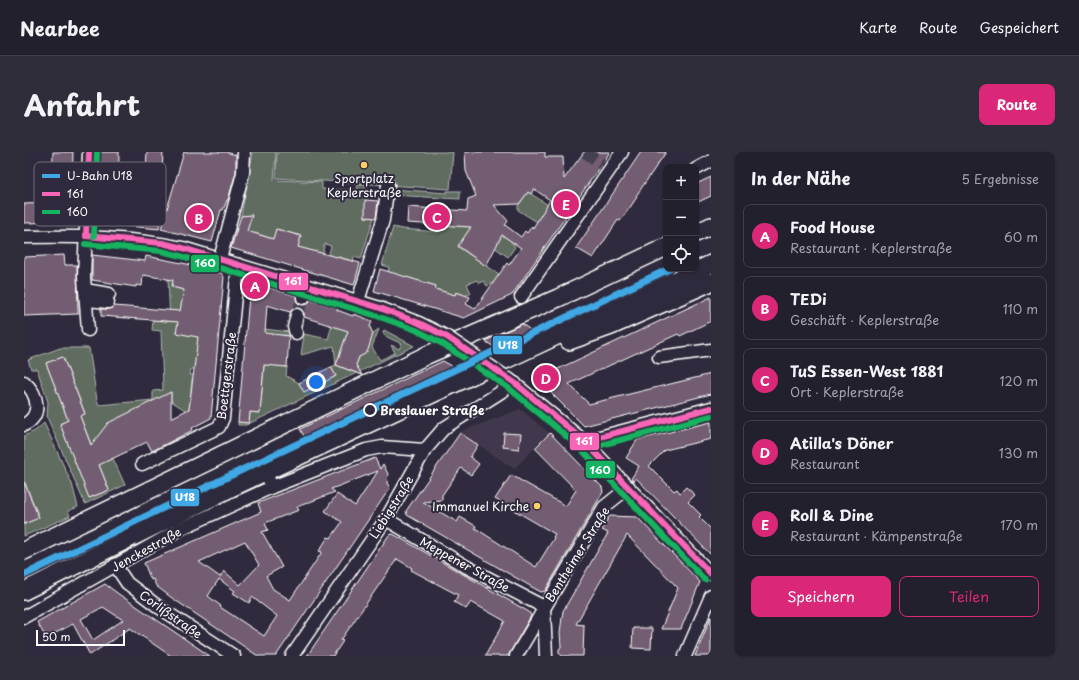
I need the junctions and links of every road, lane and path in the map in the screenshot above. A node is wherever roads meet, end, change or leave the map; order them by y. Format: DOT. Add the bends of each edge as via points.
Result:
graph roads {
  1 [pos="89,152"];
  2 [pos="622,152"];
  3 [pos="244,153"];
  4 [pos="711,161"];
  5 [pos="89,162"];
  6 [pos="699,167"];
  7 [pos="388,185"];
  8 [pos="86,226"];
  9 [pos="711,226"];
  10 [pos="699,232"];
  11 [pos="86,236"];
  12 [pos="24,237"];
  13 [pos="663,248"];
  14 [pos="220,259"];
  15 [pos="711,264"];
  16 [pos="239,265"];
  17 [pos="711,282"];
  18 [pos="307,286"];
  19 [pos="86,295"];
  20 [pos="521,297"];
  21 [pos="108,298"];
  22 [pos="303,298"];
  23 [pos="358,301"];
  24 [pos="297,314"];
  25 [pos="88,330"];
  26 [pos="296,333"];
  27 [pos="711,350"];
  28 [pos="513,356"];
  29 [pos="659,357"];
  30 [pos="24,382"];
  31 [pos="515,383"];
  32 [pos="711,408"];
  33 [pos="24,425"];
  34 [pos="584,441"];
  35 [pos="425,450"];
  36 [pos="142,464"];
  37 [pos="629,487"];
  38 [pos="386,519"];
  39 [pos="28,549"];
  40 [pos="115,565"];
  41 [pos="59,574"];
  42 [pos="711,574"];
  43 [pos="24,591"];
  44 [pos="711,596"];
  45 [pos="24,598"];
  46 [pos="544,607"];
  47 [pos="26,616"];
  48 [pos="234,656"];
  49 [pos="292,656"];
  50 [pos="516,656"];
  51 [pos="546,656"];
  52 [pos="685,656"];
  1 -- 5 [label="street"];
  2 -- 20 [label="street" via="606,167"];
  3 -- 14 [label="street" via="243,173"];
  4 -- 6 [label="street"];
  7 -- 23 [label="street" via="383,220"];
  8 -- 11 [label="street"];
  9 -- 10 [label="highway"];
  11 -- 12 [label="street"];
  11 -- 14 [label="street" via="162,243"];
  11 -- 19 [label="street"];
  13 -- 39 [label="highway" via="427,355"];
  14 -- 16 [label="street"];
  15 -- 28 [label="highway"];
  16 -- 18 [label="street"];
  16 -- 36 [label="street, Boettgerstraße" via="223,418 219,427"];
  17 -- 28 [label="highway" via="611,326 573,340"];
  18 -- 22 [label="street"];
  18 -- 23 [label="street"];
  19 -- 21 [label="street"];
  19 -- 25 [label="street"];
  23 -- 31 [label="street, bridge" via="399,315 447,337"];
  24 -- 26 [label="street" via="294,327"];
  27 -- 29 [label="street"];
  28 -- 41 [label="highway" via="235,486"];
  30 -- 33 [label="street" via="37,404 35,413"];
  31 -- 34 [label="street"];
  31 -- 35 [label="street, Liebigstraße" via="444,428"];
  32 -- 34 [label="street"];
  34 -- 37 [label="street"];
  35 -- 38 [label="street, Liebigstraße"];
  35 -- 40 [label="street, Jenckestraße" via="382,447 366,450 270,484"];
  37 -- 42 [label="street"];
  37 -- 46 [label="street, Bentheimer Straße" via="604,507"];
  38 -- 46 [label="street, Meppener Straße" via="467,567"];
  38 -- 49 [label="street, Liebigstraße"];
  40 -- 47 [label="street, Jenckestraße"];
  40 -- 48 [label="street, Corlißstraße" via="127,583 160,608"];
  41 -- 43 [label="highway"];
  41 -- 45 [label="highway"];
  44 -- 52 [label="street"];
  46 -- 50 [label="street, Bentheimer Straße"];
  46 -- 51 [label="street, Bentheimer Straße"];
}
